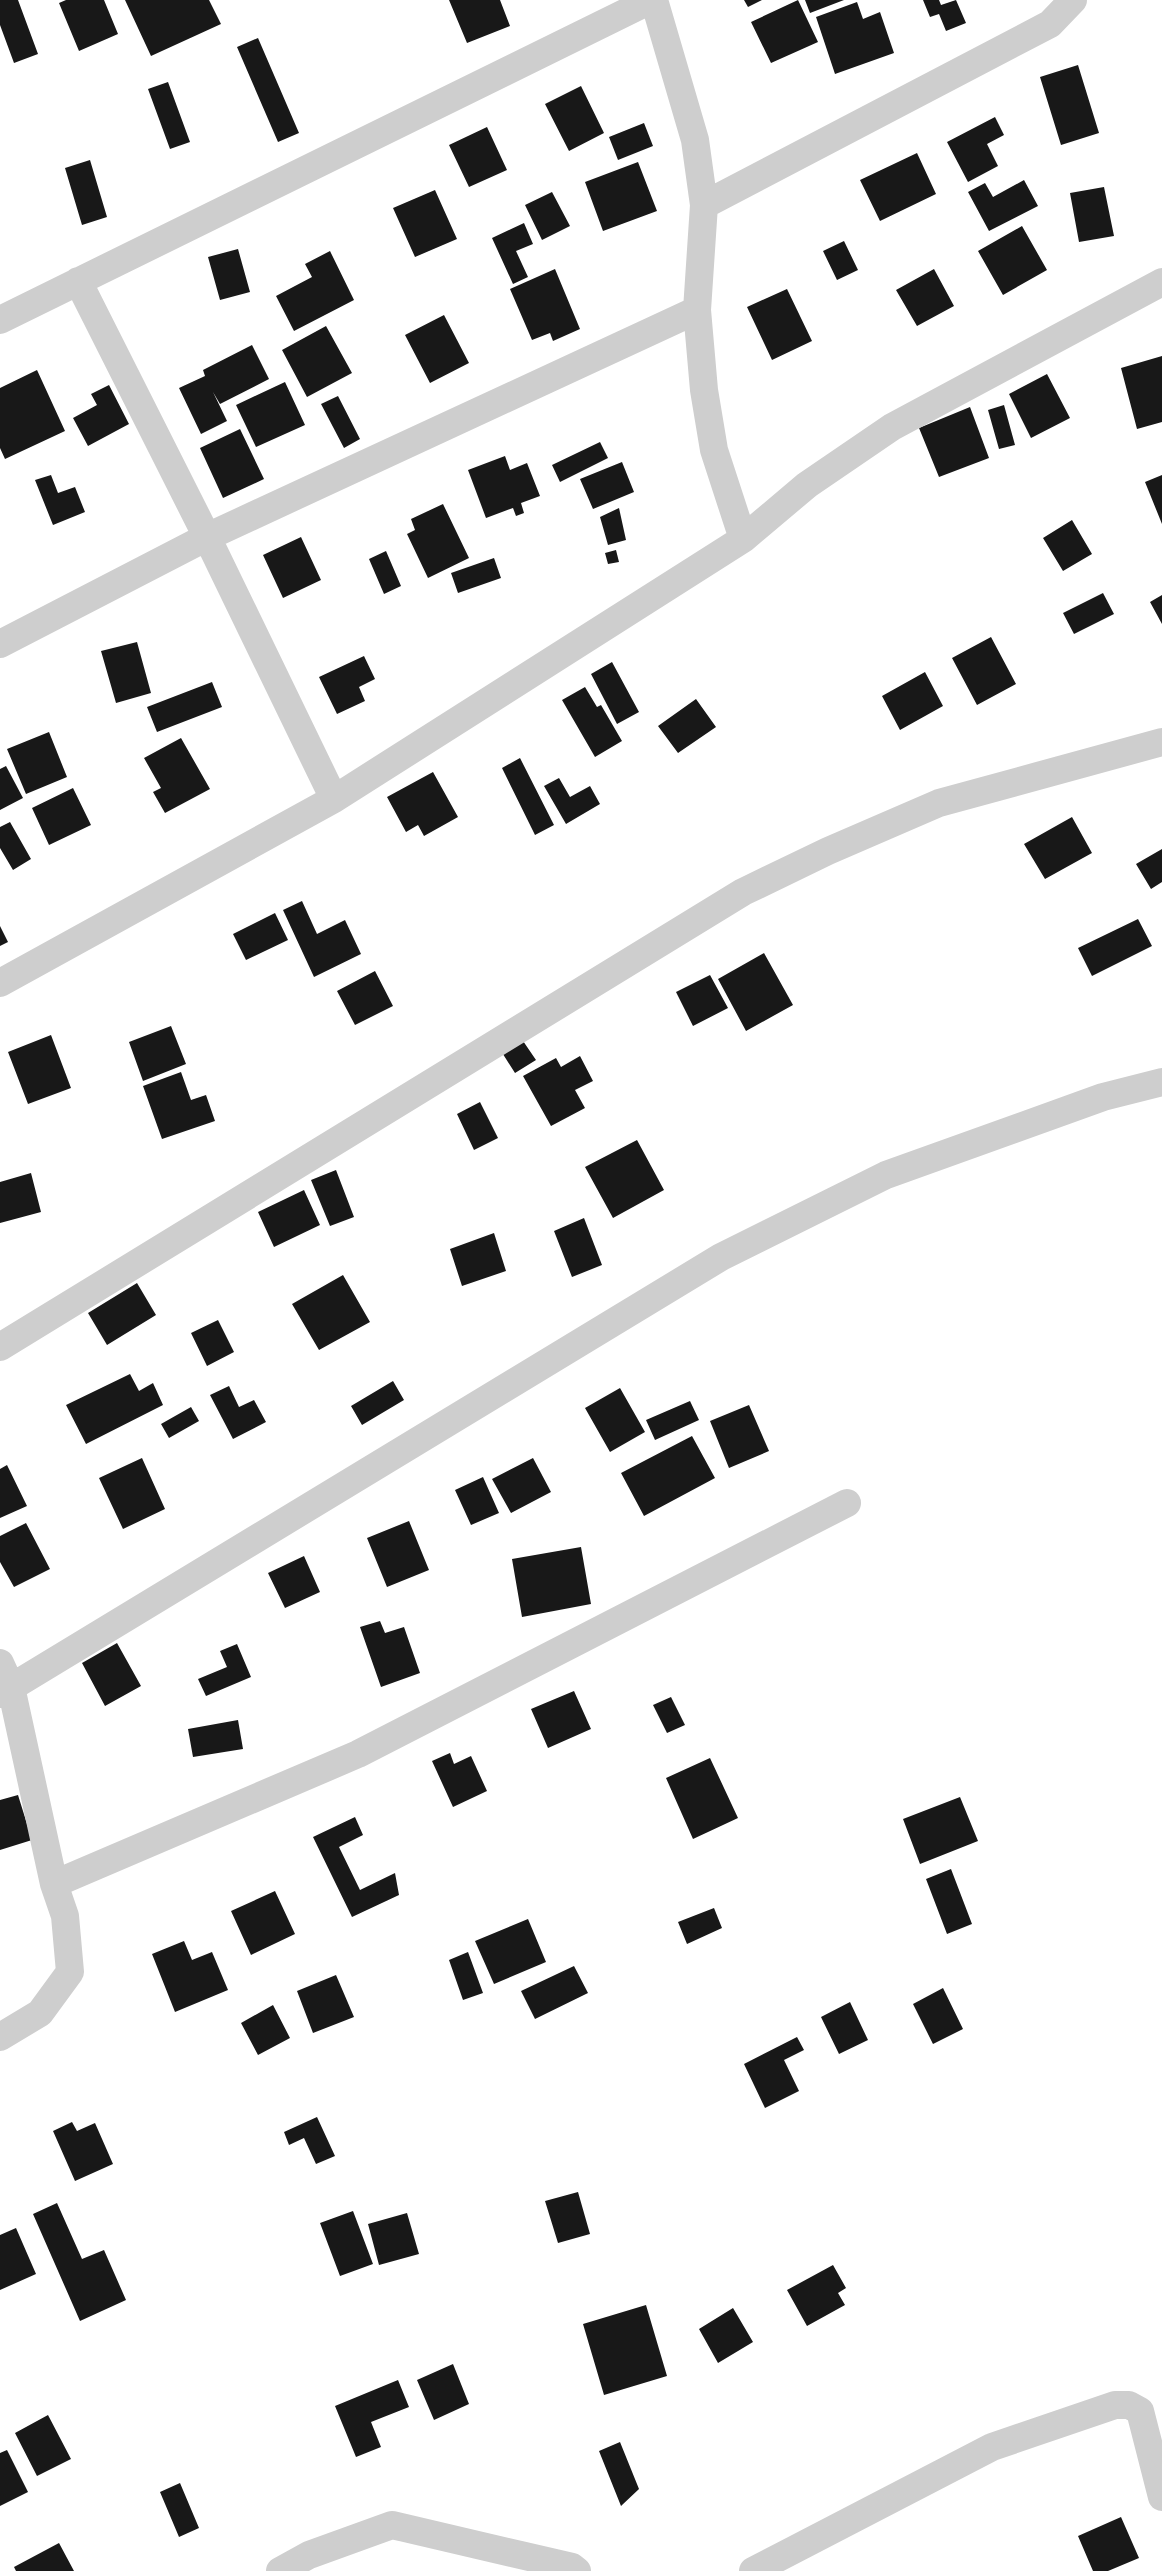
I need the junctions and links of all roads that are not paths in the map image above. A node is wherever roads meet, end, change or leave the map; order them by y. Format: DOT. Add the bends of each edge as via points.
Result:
graph roads {
  1 [pos="653,0"];
  2 [pos="1073,0"];
  3 [pos="704,205"];
  4 [pos="78,281"];
  5 [pos="1162,282"];
  6 [pos="697,310"];
  7 [pos="0,320"];
  8 [pos="207,537"];
  9 [pos="743,539"];
  10 [pos="0,644"];
  11 [pos="1162,742"];
  12 [pos="334,799"];
  13 [pos="0,983"];
  14 [pos="1162,1082"];
  15 [pos="0,1347"];
  16 [pos="847,1503"];
  17 [pos="0,1663"];
  18 [pos="6,1691"];
  19 [pos="54,1884"];
  20 [pos="0,2037"];
  21 [pos="1162,2497"];
  22 [pos="280,2571"];
  23 [pos="577,2571"];
  24 [pos="752,2571"];
  1 -- 3 [label="street" via="695,140"];
  1 -- 4 [label="street"];
  2 -- 3 [label="street" via="1050,24"];
  3 -- 6 [label="street"];
  4 -- 7 [label="street"];
  4 -- 8 [label="street"];
  5 -- 9 [label="street" via="892,427 807,485"];
  6 -- 8 [label="street"];
  6 -- 9 [label="street" via="704,390 714,450"];
  8 -- 10 [label="street"];
  8 -- 12 [label="street"];
  9 -- 12 [label="street"];
  11 -- 15 [label="street" via="939,803 743,892"];
  12 -- 13 [label="street"];
  14 -- 18 [label="street" via="1103,1097 886,1175 720,1257"];
  16 -- 19 [label="street" via="358,1754"];
  17 -- 18 [label="street"];
  18 -- 19 [label="street"];
  19 -- 20 [label="street" via="65,1916 70,1972 40,2013"];
  21 -- 24 [label="street" via="1140,2411 1129,2405 1115,2405 992,2447"];
  22 -- 23 [label="street" via="309,2556 392,2525 572,2567"];
}
